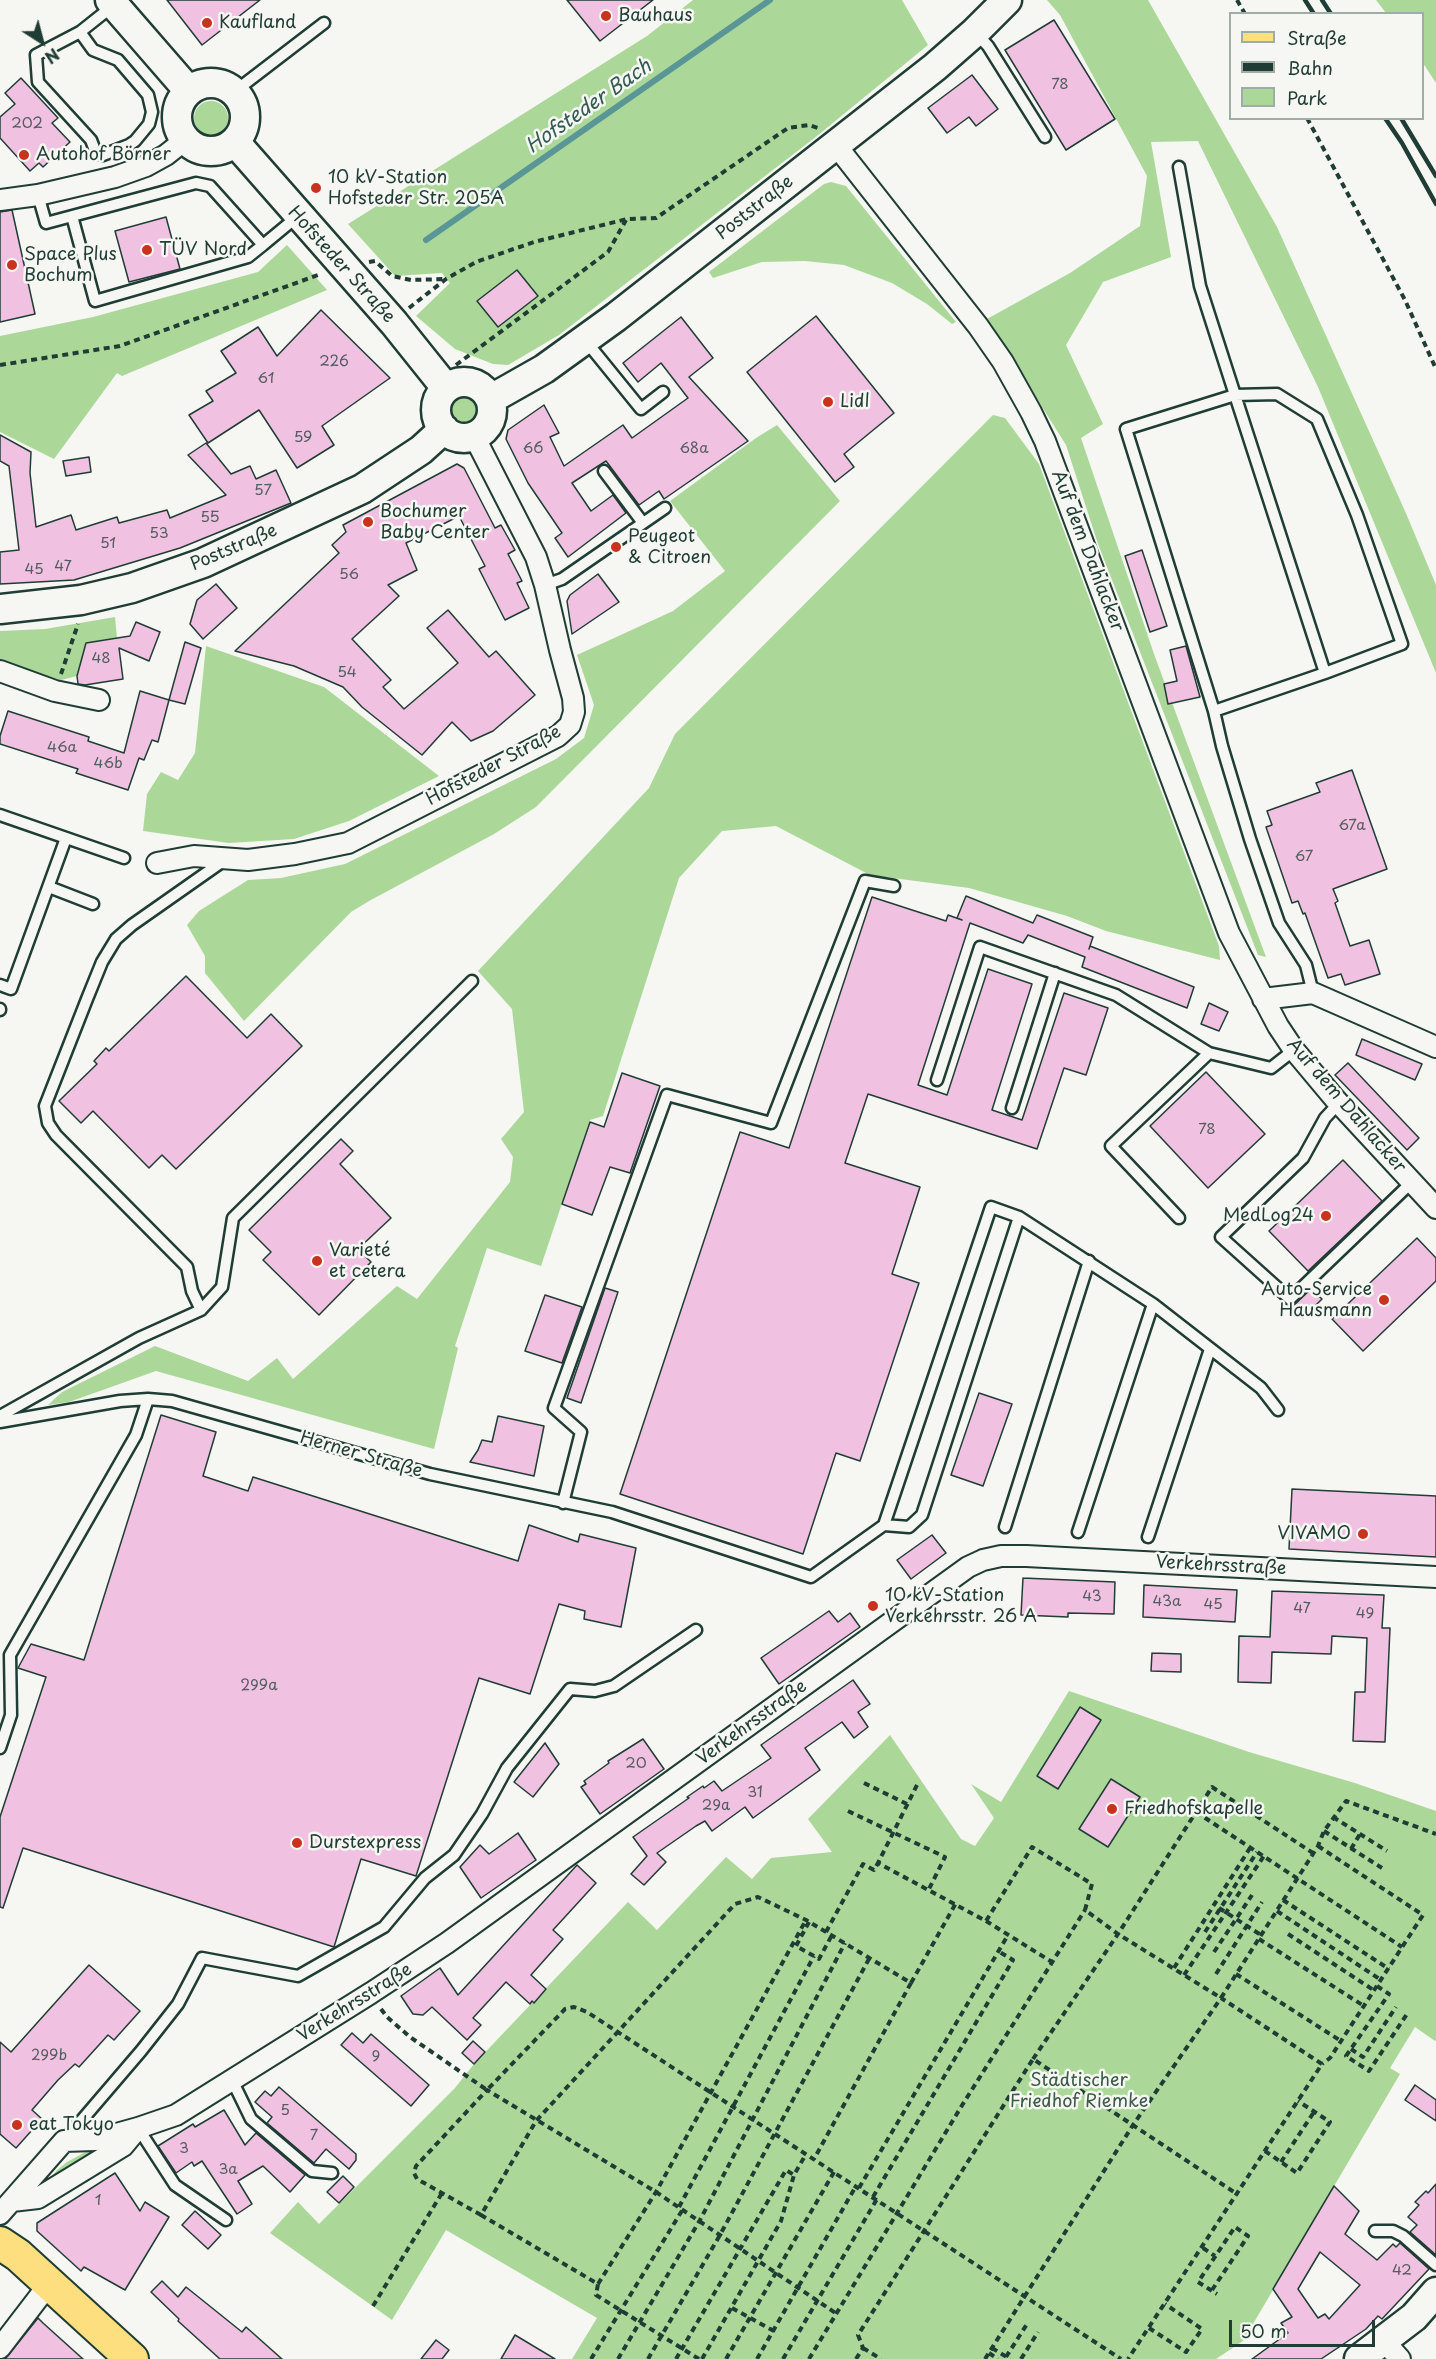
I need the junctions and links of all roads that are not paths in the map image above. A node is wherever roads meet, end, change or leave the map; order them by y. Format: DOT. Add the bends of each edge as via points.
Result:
graph roads {
  1 [pos="1007,0"];
  2 [pos="112,3"];
  3 [pos="324,22"];
  4 [pos="80,32"];
  5 [pos="975,32"];
  6 [pos="189,91"];
  7 [pos="234,92"];
  8 [pos="1046,137"];
  9 [pos="185,140"];
  10 [pos="235,142"];
  11 [pos="835,144"];
  12 [pos="1179,167"];
  13 [pos="38,195"];
  14 [pos="0,200"];
  15 [pos="72,216"];
  16 [pos="298,216"];
  17 [pos="263,245"];
  18 [pos="585,340"];
  19 [pos="443,383"];
  20 [pos="663,392"];
  21 [pos="1235,395"];
  22 [pos="490,399"];
  23 [pos="444,429"];
  24 [pos="474,436"];
  25 [pos="604,471"];
  26 [pos="665,508"];
  27 [pos="643,523"];
  28 [pos="546,585"];
  29 [pos="0,609"];
  30 [pos="0,671"];
  31 [pos="1324,673"];
  32 [pos="99,700"];
  33 [pos="1214,711"];
  34 [pos="0,814"];
  35 [pos="66,838"];
  36 [pos="124,858"];
  37 [pos="226,859"];
  38 [pos="157,863"];
  39 [pos="894,886"];
  40 [pos="49,887"];
  41 [pos="93,904"];
  42 [pos="1055,974"];
  43 [pos="472,981"];
  44 [pos="0,985"];
  45 [pos="1313,993"];
  46 [pos="1263,999"];
  47 [pos="1436,1047"];
  48 [pos="1294,1050"];
  49 [pos="1209,1053"];
  50 [pos="937,1080"];
  51 [pos="1339,1103"];
  52 [pos="1012,1108"];
  53 [pos="1412,1182"];
  54 [pos="1436,1208"];
  55 [pos="1019,1217"];
  56 [pos="1179,1218"];
  57 [pos="1089,1261"];
  58 [pos="1153,1305"];
  59 [pos="201,1310"];
  60 [pos="1210,1349"];
  61 [pos="148,1399"];
  62 [pos="1278,1410"];
  63 [pos="0,1416"];
  64 [pos="0,1422"];
  65 [pos="563,1503"];
  66 [pos="884,1525"];
  67 [pos="1005,1527"];
  68 [pos="1078,1532"];
  69 [pos="1148,1537"];
  70 [pos="1436,1577"];
  71 [pos="696,1630"];
  72 [pos="0,1748"];
  73 [pos="232,2080"];
  74 [pos="138,2128"];
  75 [pos="64,2141"];
  76 [pos="332,2173"];
  77 [pos="4,2213"];
  78 [pos="226,2220"];
  79 [pos="1375,2231"];
  80 [pos="9,2249"];
  81 [pos="1436,2265"];
  82 [pos="49,2284"];
  83 [pos="1436,2292"];
  84 [pos="0,2348"];
  85 [pos="1392,2350"];
  86 [pos="132,2359"];
  87 [pos="1359,2359"];
  1 -- 5 [label="street, Poststraße"];
  2 -- 4 [label="lane"];
  2 -- 6 [label="street"];
  3 -- 7 [label="lane"];
  4 -- 4 [label="lane" via="36,55 38,82 91,140 96,153 103,155 135,141 149,124 152,112 148,95 118,60 93,50"];
  5 -- 8 [label="lane"];
  5 -- 11 [label="street, Poststraße"];
  6 -- 7 [label="street" via="208,83"];
  6 -- 9 [label="street" via="177,114"];
  7 -- 10 [label="street" via="245,113 242,133"];
  9 -- 10 [label="street" via="211,152"];
  9 -- 13 [label="street" via="146,166"];
  10 -- 16 [label="street, Hofsteder Straße"];
  11 -- 18 [label="street, Poststraße"];
  11 -- 46 [label="street, Auf dem Dahlacker" via="978,326 1031,412 1229,933"];
  12 -- 21 [label="lane" via="1200,286"];
  13 -- 14 [label="street"];
  13 -- 15 [label="lane" via="46,223"];
  15 -- 17 [label="lane" via="196,183 210,186"];
  15 -- 17 [label="lane" via="94,301 248,257"];
  16 -- 17 [label="lane"];
  16 -- 19 [label="street, Hofsteder Straße"];
  18 -- 20 [label="lane" via="641,409"];
  18 -- 22 [label="street, Poststraße" via="544,369"];
  19 -- 22 [label="street" via="474,383"];
  19 -- 23 [label="street" via="436,407"];
  21 -- 31 [label="lane"];
  21 -- 31 [label="lane" via="1277,394 1317,419 1357,515 1402,644"];
  21 -- 33 [label="lane" via="1126,429"];
  22 -- 24 [label="street" via="488,425"];
  23 -- 24 [label="street" via="458,437"];
  23 -- 29 [label="street, Poststraße" via="421,450 362,489 203,562 132,588 81,600"];
  24 -- 28 [label="street, Hofsteder Straße" via="536,557"];
  25 -- 27 [label="lane"];
  26 -- 27 [label="lane"];
  27 -- 28 [label="lane" via="562,579"];
  28 -- 37 [label="street, Hofsteder Straße" via="573,698 570,725 558,736 348,843 295,854"];
  30 -- 32 [label="street" via="55,691"];
  31 -- 33 [label="lane"];
  33 -- 45 [label="lane" via="1247,829 1279,922 1306,965"];
  34 -- 35 [label="lane"];
  35 -- 36 [label="lane"];
  35 -- 40 [label="lane"];
  37 -- 38 [label="street, Hofsteder Straße" via="194,856"];
  37 -- 59 [label="lane" via="116,939 102,962 45,1106 48,1123 56,1135 188,1267 192,1291"];
  39 -- 65 [label="lane" via="865,881 771,1123 667,1095 554,1408 581,1432"];
  40 -- 41 [label="lane"];
  40 -- 44 [label="lane" via="10,989"];
  42 -- 49 [label="lane" via="1116,995"];
  42 -- 50 [label="lane" via="980,947"];
  42 -- 52 [label="lane"];
  43 -- 59 [label="lane" via="233,1218 222,1287"];
  45 -- 46 [label="street"];
  45 -- 47 [label="street"];
  46 -- 48 [label="street, Auf dem Dahlacker"];
  48 -- 49 [label="lane" via="1271,1068"];
  48 -- 51 [label="street, Auf dem Dahlacker"];
  49 -- 56 [label="lane" via="1111,1146"];
  51 -- 53 [label="street, Auf dem Dahlacker"];
  51 -- 53 [label="lane" via="1324,1118 1303,1158 1221,1237 1290,1299"];
  53 -- 54 [label="street, Auf dem Dahlacker"];
  55 -- 57 [label="lane"];
  55 -- 66 [label="lane" via="922,1515 909,1527"];
  55 -- 66 [label="lane" via="991,1207"];
  57 -- 58 [label="lane"];
  57 -- 67 [label="lane"];
  58 -- 60 [label="lane"];
  58 -- 68 [label="lane"];
  59 -- 63 [label="lane" via="139,1338"];
  60 -- 62 [label="lane" via="1261,1388"];
  60 -- 69 [label="lane"];
  61 -- 64 [label="lane, Herner Straße"];
  61 -- 65 [label="lane, Herner Straße" via="172,1401 430,1474"];
  61 -- 72 [label="lane" via="136,1435 10,1655 11,1715"];
  65 -- 66 [label="lane, Herner Straße" via="612,1512 810,1577"];
  70 -- 73 [label="street, Verkehrsstraße" via="1026,1556 983,1560 968,1567 447,1943"];
  71 -- 75 [label="lane" via="614,1686 595,1691 570,1689 507,1768 454,1855 425,1878 384,1927 298,1976 202,1958 178,2004"];
  73 -- 74 [label="street, Verkehrsstraße" via="176,2115"];
  73 -- 76 [label="lane" via="251,2119 312,2171"];
  74 -- 75 [label="street, Verkehrsstraße" via="95,2140"];
  74 -- 77 [label="street, Verkehrsstraße" via="123,2146 38,2198"];
  74 -- 78 [label="lane" via="175,2185"];
  75 -- 77 [label="street"];
  77 -- 80 [label="main road"];
  79 -- 81 [label="lane" via="1403,2236"];
  80 -- 82 [label="main road"];
  82 -- 84 [label="street"];
  82 -- 86 [label="main road"];
  83 -- 85 [label="street"];
  85 -- 87 [label="street"];
}
